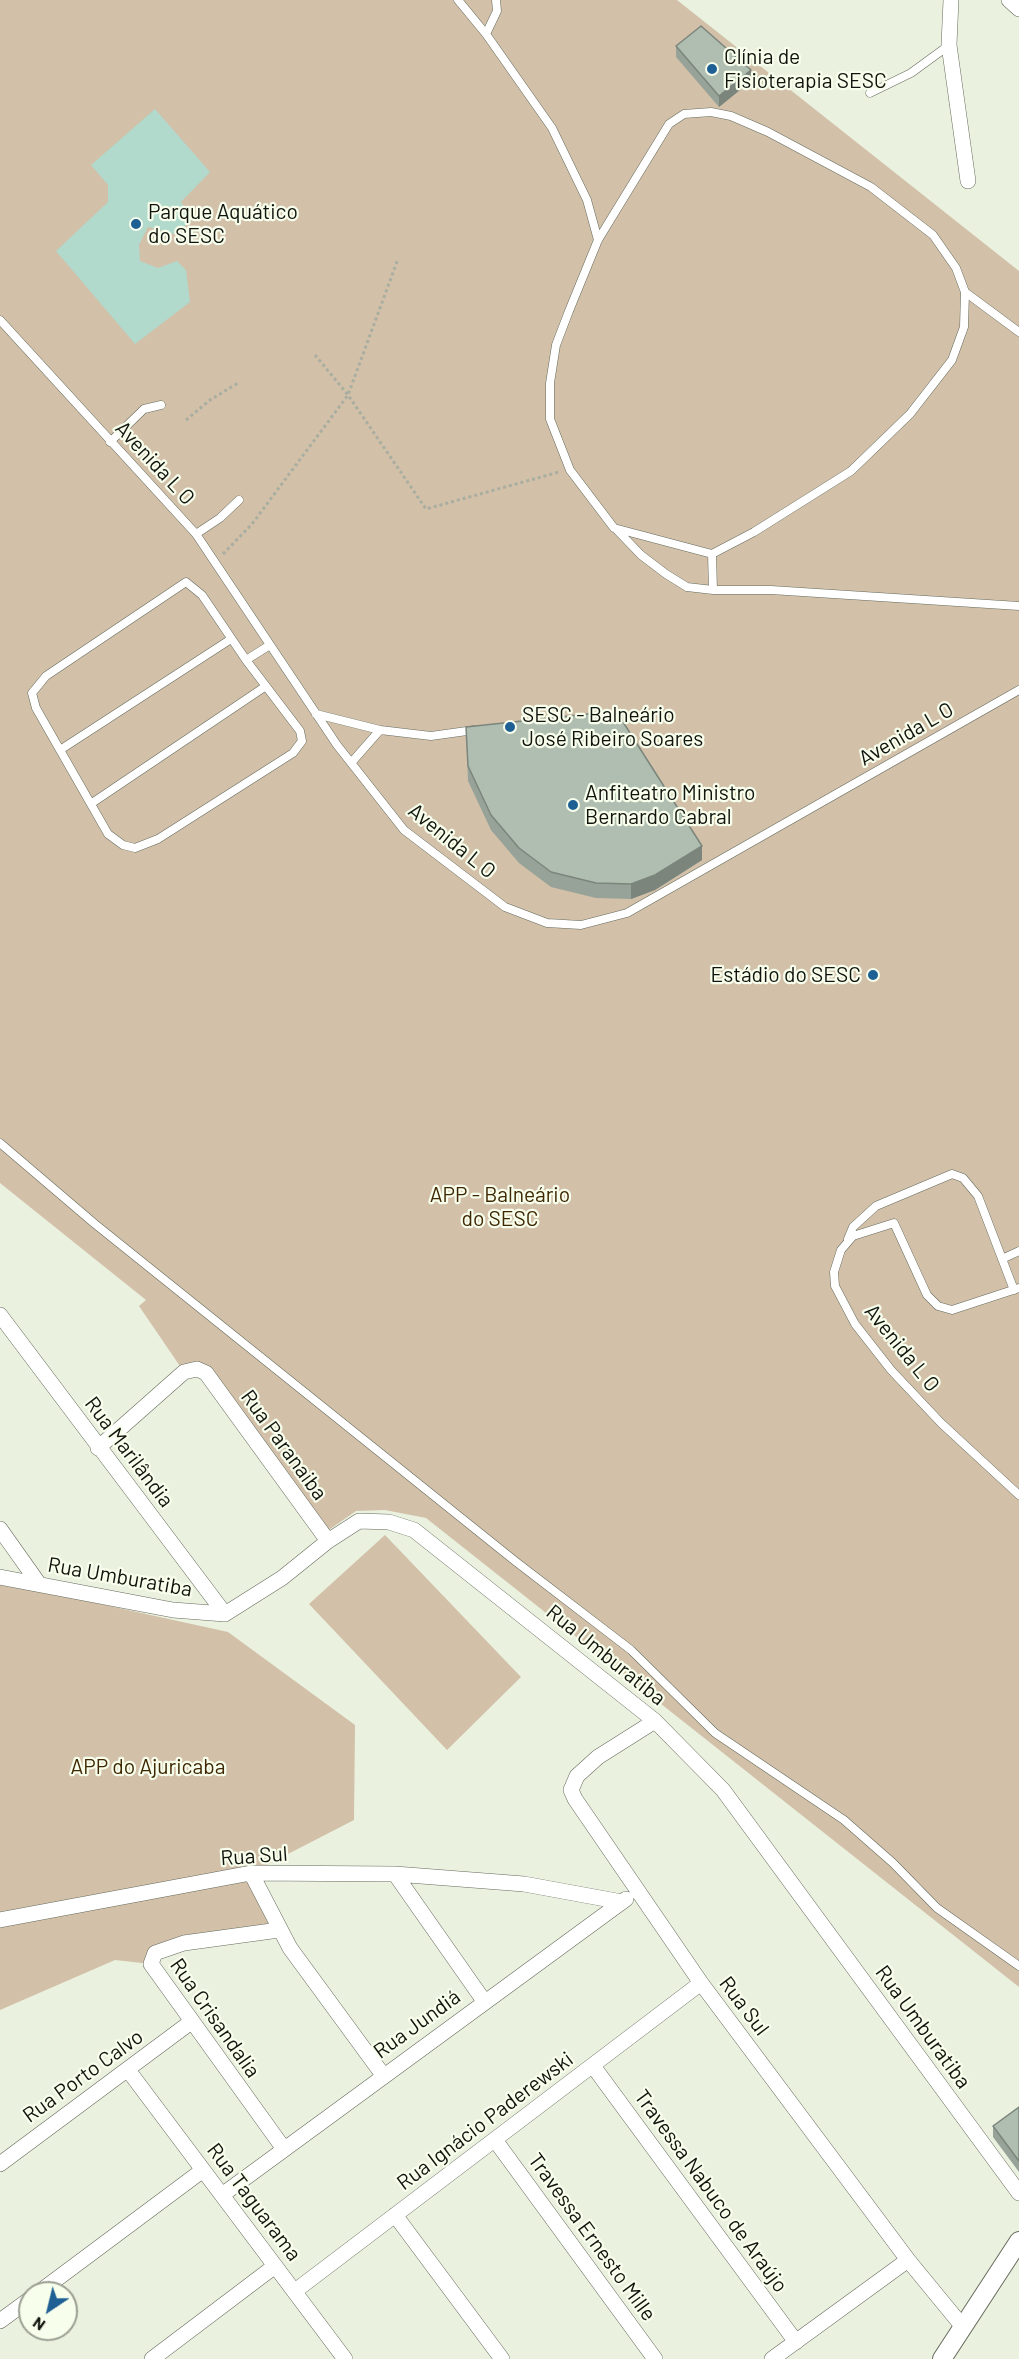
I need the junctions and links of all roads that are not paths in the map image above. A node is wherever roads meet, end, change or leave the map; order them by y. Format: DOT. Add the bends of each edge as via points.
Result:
graph roads {
  1 [pos="458,0"];
  2 [pos="496,0"];
  3 [pos="951,0"];
  4 [pos="1009,0"];
  5 [pos="1019,9"];
  6 [pos="486,34"];
  7 [pos="949,45"];
  8 [pos="870,93"];
  9 [pos="968,181"];
  10 [pos="598,240"];
  11 [pos="964,292"];
  12 [pos="0,320"];
  13 [pos="1019,332"];
  14 [pos="160,405"];
  15 [pos="110,442"];
  16 [pos="239,500"];
  17 [pos="614,528"];
  18 [pos="196,534"];
  19 [pos="712,554"];
  20 [pos="713,590"];
  21 [pos="1019,606"];
  22 [pos="231,639"];
  23 [pos="270,645"];
  24 [pos="246,660"];
  25 [pos="266,686"];
  26 [pos="1019,690"];
  27 [pos="316,714"];
  28 [pos="488,728"];
  29 [pos="380,730"];
  30 [pos="60,750"];
  31 [pos="351,763"];
  32 [pos="92,803"];
  33 [pos="0,1143"];
  34 [pos="846,1243"];
  35 [pos="1019,1251"];
  36 [pos="1002,1258"];
  37 [pos="1017,1289"];
  38 [pos="0,1315"];
  39 [pos="98,1448"];
  40 [pos="1019,1495"];
  41 [pos="0,1529"];
  42 [pos="328,1541"];
  43 [pos="0,1577"];
  44 [pos="39,1584"];
  45 [pos="225,1614"];
  46 [pos="655,1721"];
  47 [pos="251,1873"];
  48 [pos="395,1874"];
  49 [pos="638,1890"];
  50 [pos="622,1902"];
  51 [pos="0,1920"];
  52 [pos="279,1930"];
  53 [pos="1019,1966"];
  54 [pos="701,1983"];
  55 [pos="484,2001"];
  56 [pos="191,2022"];
  57 [pos="593,2066"];
  58 [pos="128,2070"];
  59 [pos="383,2075"];
  60 [pos="495,2140"];
  61 [pos="284,2150"];
  62 [pos="0,2164"];
  63 [pos="203,2170"];
  64 [pos="1019,2193"];
  65 [pos="222,2195"];
  66 [pos="395,2216"];
  67 [pos="1019,2241"];
  68 [pos="908,2260"];
  69 [pos="275,2266"];
  70 [pos="54,2281"];
  71 [pos="295,2291"];
  72 [pos="18,2308"];
  73 [pos="0,2321"];
  74 [pos="963,2327"];
  75 [pos="796,2342"];
  76 [pos="152,2359"];
  77 [pos="345,2359"];
  78 [pos="502,2359"];
  79 [pos="655,2359"];
  80 [pos="772,2359"];
  81 [pos="942,2359"];
  1 -- 6 [label="lane"];
  2 -- 6 [label="lane" via="497,11"];
  3 -- 7 [label="street"];
  4 -- 5 [label="street"];
  6 -- 10 [label="lane" via="552,128 587,200"];
  7 -- 8 [label="lane" via="911,73"];
  7 -- 9 [label="street"];
  10 -- 11 [label="lane" via="669,124 684,114 711,112 768,132 871,187 933,235 956,268"];
  10 -- 17 [label="lane" via="556,345 550,419 570,470"];
  11 -- 13 [label="lane"];
  11 -- 19 [label="lane" via="964,327 952,360 910,414 851,471"];
  12 -- 15 [label="lane, Avenida L O"];
  14 -- 15 [label="lane" via="144,409"];
  15 -- 18 [label="lane, Avenida L O"];
  16 -- 18 [label="lane"];
  17 -- 19 [label="lane"];
  17 -- 20 [label="lane" via="666,574 687,587"];
  18 -- 23 [label="lane, Avenida L O"];
  19 -- 20 [label="lane"];
  20 -- 21 [label="lane" via="771,590"];
  22 -- 24 [label="lane"];
  22 -- 30 [label="lane"];
  22 -- 30 [label="lane" via="194,587 186,582 46,676 32,693 36,708"];
  23 -- 24 [label="lane"];
  23 -- 27 [label="lane, Avenida L O"];
  24 -- 25 [label="lane"];
  25 -- 32 [label="lane"];
  25 -- 32 [label="lane" via="300,731 302,741 292,753 158,838 135,848 108,834"];
  26 -- 31 [label="lane, Avenida L O" via="627,913 581,925 547,923 505,907 404,830"];
  27 -- 29 [label="lane"];
  27 -- 31 [label="lane, Avenida L O"];
  28 -- 29 [label="lane" via="431,736"];
  29 -- 31 [label="lane"];
  30 -- 32 [label="lane"];
  33 -- 53 [label="lane" via="151,1269 631,1650 715,1733 844,1820 938,1908"];
  34 -- 36 [label="lane, Avenida L O" via="853,1227 876,1206 952,1174 963,1178 978,1196"];
  34 -- 37 [label="lane" via="853,1236 894,1223 927,1295 938,1306 952,1310"];
  34 -- 40 [label="lane, Avenida L O" via="835,1264 834,1286 855,1324 941,1423"];
  35 -- 36 [label="lane"];
  36 -- 37 [label="lane"];
  38 -- 39 [label="street, Rua Marilândia"];
  39 -- 42 [label="street, Rua Paranaiba" via="184,1372 198,1369 206,1373"];
  39 -- 45 [label="street, Rua Marilândia"];
  41 -- 44 [label="street"];
  42 -- 45 [label="street, Rua Umburatiba" via="282,1578"];
  42 -- 46 [label="street, Rua Umburatiba" via="359,1521 389,1522 414,1530"];
  43 -- 44 [label="street, Rua Umburatiba"];
  44 -- 45 [label="street, Rua Umburatiba" via="173,1610"];
  46 -- 49 [label="street, Rua Sul" via="598,1757 577,1776 571,1790"];
  46 -- 64 [label="street, Rua Umburatiba" via="723,1790"];
  47 -- 48 [label="street, Rua Sul"];
  47 -- 51 [label="street, Rua Sul"];
  47 -- 52 [label="street"];
  48 -- 50 [label="street, Rua Sul" via="524,1884"];
  48 -- 55 [label="street"];
  49 -- 50 [label="street, Rua Jundiá"];
  49 -- 54 [label="street, Rua Sul"];
  50 -- 55 [label="street, Rua Jundiá"];
  52 -- 56 [label="street, Rua Crisandalia" via="184,1943 155,1953 152,1964"];
  52 -- 59 [label="street"];
  54 -- 57 [label="street, Rua Ignácio Paderewski"];
  54 -- 68 [label="street, Rua Sul"];
  55 -- 59 [label="street, Rua Jundiá"];
  56 -- 58 [label="street, Rua Porto Calvo"];
  56 -- 61 [label="street, Rua Crisandalia"];
  57 -- 60 [label="street, Rua Ignácio Paderewski"];
  57 -- 75 [label="street, Travessa Nabuco de Araújo"];
  58 -- 62 [label="street, Rua Porto Calvo"];
  58 -- 63 [label="street, Rua Taguarama"];
  59 -- 61 [label="street, Rua Jundiá"];
  60 -- 66 [label="street, Rua Ignácio Paderewski"];
  60 -- 79 [label="street, Travessa Ernesto Mille"];
  61 -- 65 [label="street, Rua Jundiá"];
  63 -- 65 [label="street, Rua Taguarama"];
  63 -- 70 [label="street"];
  65 -- 69 [label="street, Rua Taguarama"];
  66 -- 71 [label="street, Rua Ignácio Paderewski"];
  66 -- 78 [label="street"];
  67 -- 74 [label="street"];
  68 -- 74 [label="street, Rua Sul"];
  68 -- 75 [label="street"];
  69 -- 71 [label="street, Rua Taguarama"];
  69 -- 76 [label="street"];
  71 -- 77 [label="street, Rua Taguarama"];
  72 -- 73 [label="street"];
  74 -- 81 [label="street"];
  75 -- 80 [label="street"];
}
